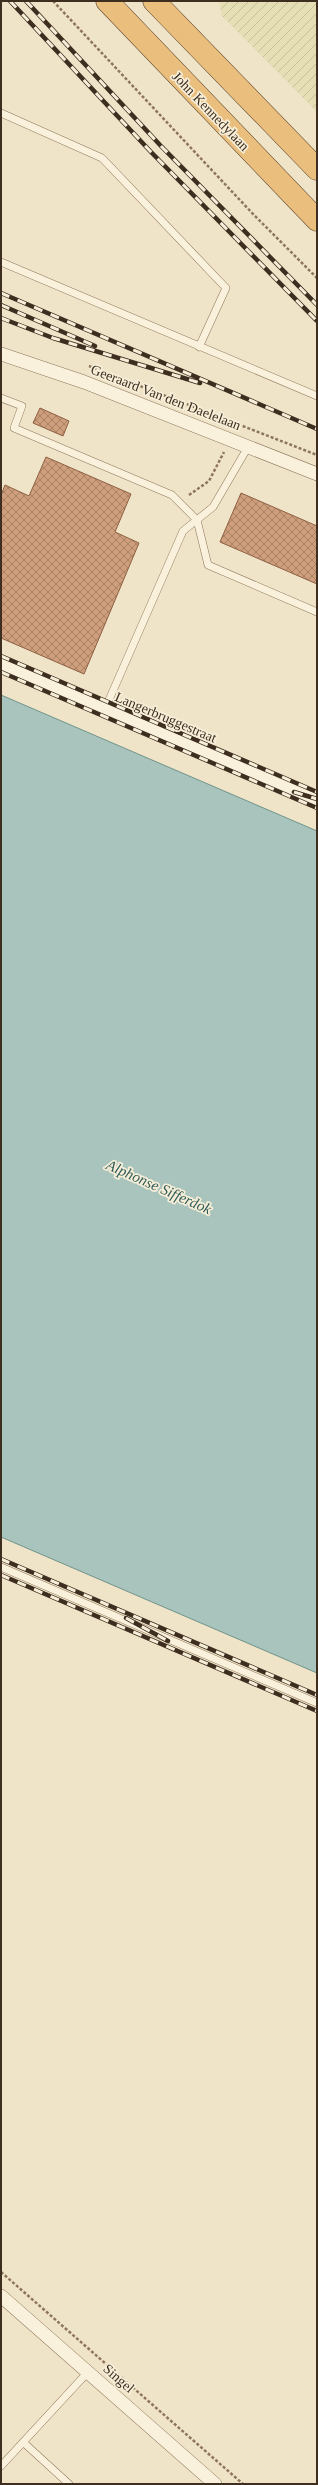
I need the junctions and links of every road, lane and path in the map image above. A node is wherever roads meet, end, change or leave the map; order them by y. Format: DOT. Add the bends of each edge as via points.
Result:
graph roads {
  1 [pos="53,1"];
  2 [pos="107,1"];
  3 [pos="154,1"];
  4 [pos="1,113"];
  5 [pos="317,169"];
  6 [pos="317,220"];
  7 [pos="1,262"];
  8 [pos="317,278"];
  9 [pos="199,347"];
  10 [pos="1,354"];
  11 [pos="317,396"];
  12 [pos="1,398"];
  13 [pos="248,447"];
  14 [pos="317,474"];
  15 [pos="197,520"];
  16 [pos="317,612"];
  17 [pos="1,665"];
  18 [pos="105,709"];
  19 [pos="317,800"];
  20 [pos="1,1567"];
  21 [pos="317,1703"];
  22 [pos="1,2272"];
  23 [pos="1,2296"];
  24 [pos="88,2372"];
  25 [pos="23,2442"];
  26 [pos="1,2466"];
  27 [pos="70,2484"];
  28 [pos="215,2484"];
  29 [pos="243,2484"];
  1 -- 8 [label="path"];
  2 -- 6 [label="highway, John Kennedylaan"];
  3 -- 5 [label="highway"];
  4 -- 9 [label="lane" via="102,158 226,288"];
  7 -- 9 [label="lane"];
  9 -- 11 [label="lane"];
  10 -- 13 [label="street, Geeraard Van den Daelelaan" via="84,382"];
  12 -- 15 [label="lane" via="22,406 14,428 172,495"];
  13 -- 14 [label="street, Geeraard Van den Daelelaan"];
  13 -- 15 [label="lane" via="213,507"];
  15 -- 16 [label="lane" via="208,565"];
  15 -- 18 [label="lane" via="183,531"];
  17 -- 18 [label="street, Langerbruggestraat"];
  18 -- 19 [label="street, Langerbruggestraat"];
  20 -- 21 [label="lane"];
  22 -- 29 [label="path"];
  23 -- 24 [label="street, Singel"];
  24 -- 25 [label="lane"];
  24 -- 28 [label="street, Singel"];
  25 -- 26 [label="lane"];
  25 -- 27 [label="lane"];
}
